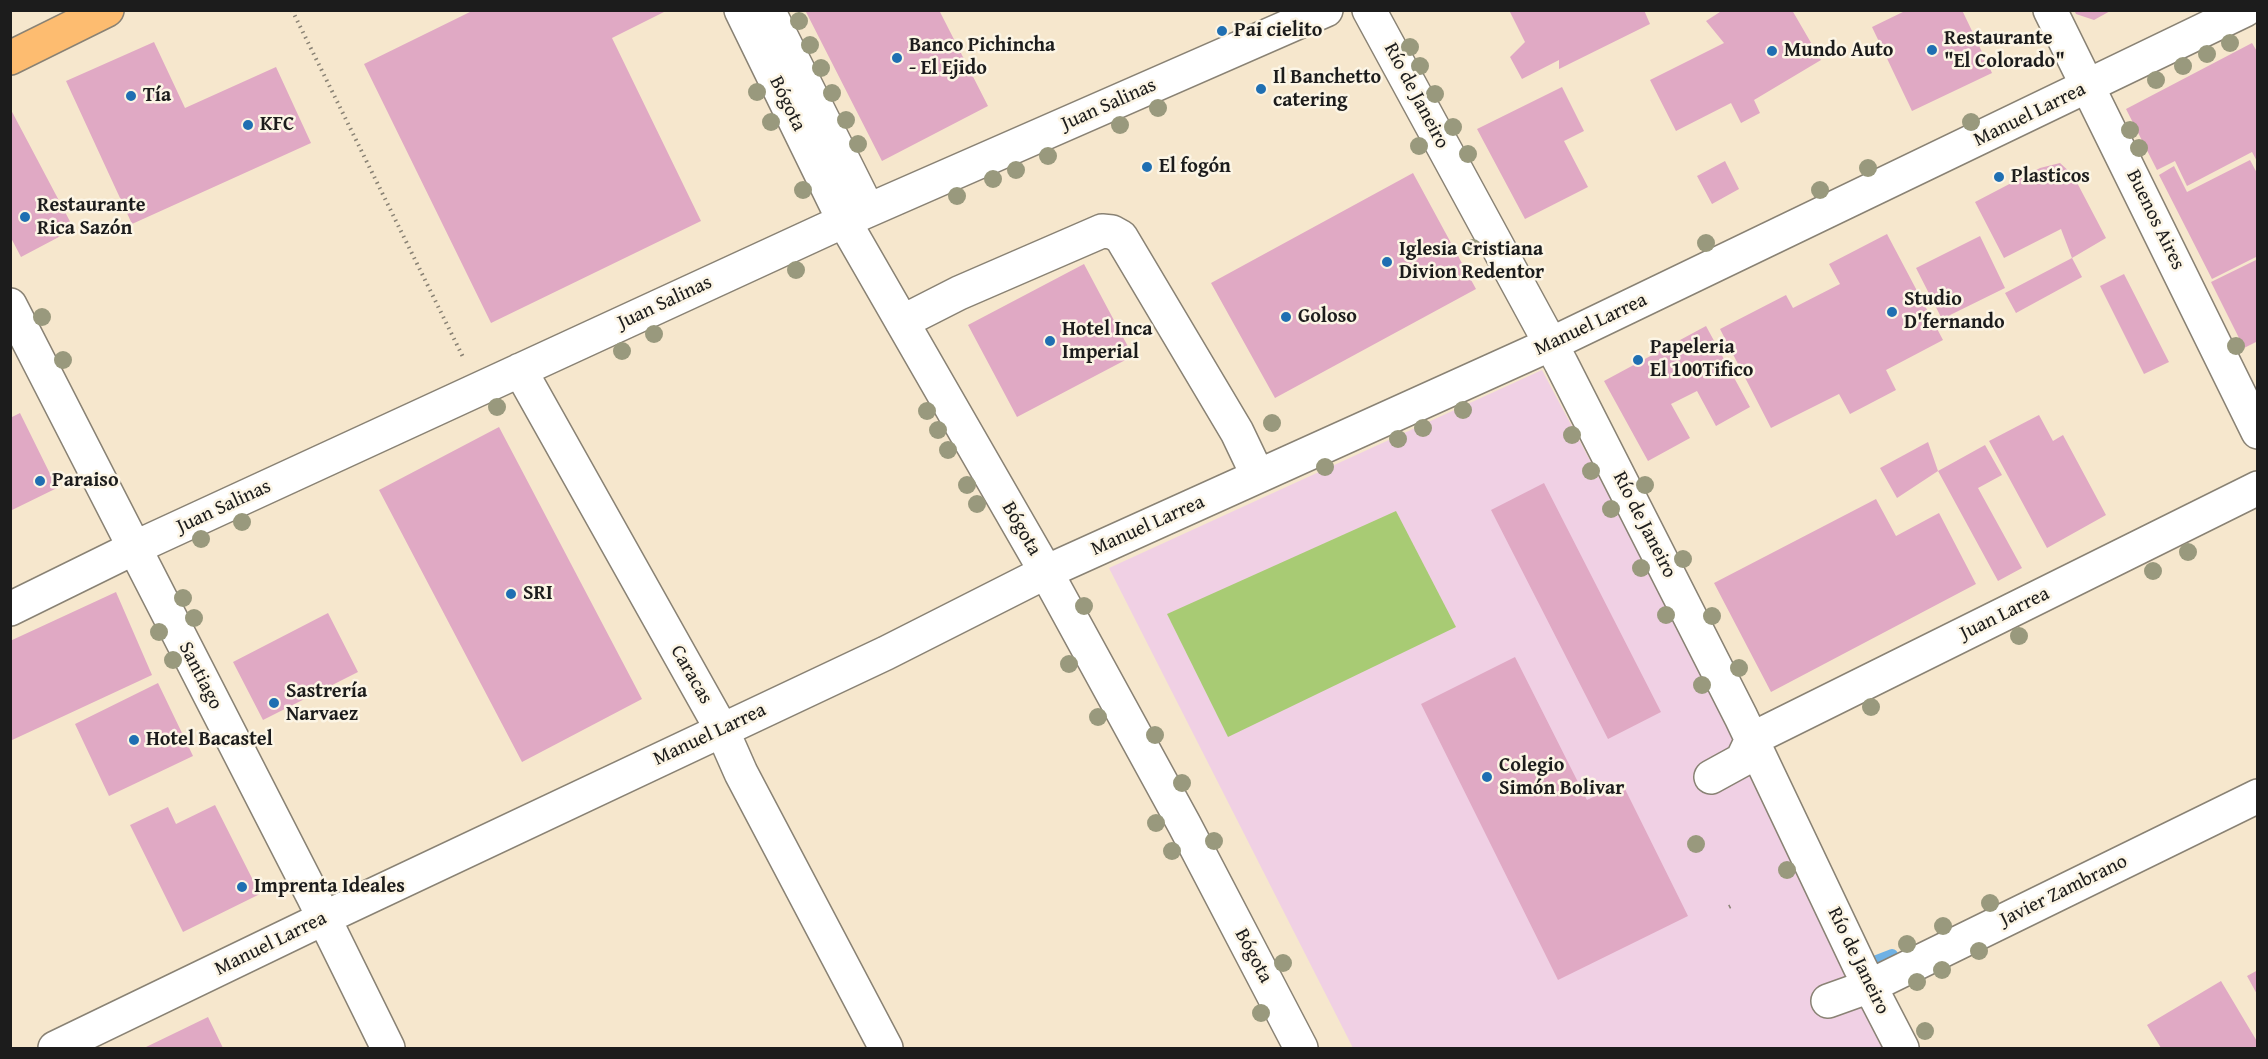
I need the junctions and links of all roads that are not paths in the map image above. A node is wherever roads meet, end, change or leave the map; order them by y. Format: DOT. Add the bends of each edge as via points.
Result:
graph roads {
  1 [pos="107,10"];
  2 [pos="741,10"];
  3 [pos="768,10"];
  4 [pos="1326,10"];
  5 [pos="1369,10"];
  6 [pos="2050,10"];
  7 [pos="2245,10"];
  8 [pos="10,58"];
  9 [pos="2090,87"];
  10 [pos="856,216"];
  11 [pos="10,305"];
  12 [pos="902,322"];
  13 [pos="1551,344"];
  14 [pos="520,370"];
  15 [pos="2258,432"];
  16 [pos="1258,476"];
  17 [pos="2258,488"];
  18 [pos="134,548"];
  19 [pos="1046,572"];
  20 [pos="10,609"];
  21 [pos="722,730"];
  22 [pos="1752,739"];
  23 [pos="1711,777"];
  24 [pos="2258,796"];
  25 [pos="317,931"];
  26 [pos="1870,986"];
  27 [pos="1828,1001"];
  28 [pos="55,1048"];
  29 [pos="388,1048"];
  30 [pos="886,1048"];
  31 [pos="1301,1048"];
  32 [pos="1902,1048"];
  1 -- 8 [label="main road"];
  2 -- 10 [label="street, Bógota"];
  3 -- 10 [label="street, Bógota"];
  4 -- 10 [label="street, Juan Salinas"];
  5 -- 13 [label="street, Río de Janeiro"];
  6 -- 9 [label="street, Buenos Aires"];
  7 -- 9 [label="street, Manuel Larrea"];
  9 -- 13 [label="street, Manuel Larrea"];
  9 -- 15 [label="street, Buenos Aires"];
  10 -- 12 [label="street, Bógota"];
  10 -- 14 [label="street, Juan Salinas"];
  11 -- 18 [label="street, Santiago"];
  12 -- 16 [label="street" via="1102,231 1112,232 1121,237 1238,432"];
  12 -- 19 [label="street, Bógota"];
  13 -- 16 [label="street, Manuel Larrea"];
  13 -- 22 [label="street, Río de Janeiro"];
  14 -- 18 [label="street, Juan Salinas"];
  14 -- 21 [label="street, Caracas"];
  16 -- 19 [label="street, Manuel Larrea"];
  17 -- 22 [label="street, Juan Larrea"];
  18 -- 20 [label="street, Juan Salinas"];
  18 -- 25 [label="street, Santiago"];
  19 -- 21 [label="street, Manuel Larrea"];
  19 -- 31 [label="street, Bógota"];
  21 -- 25 [label="street, Manuel Larrea"];
  21 -- 30 [label="street, Caracas"];
  22 -- 23 [label="street" via="1742,760"];
  22 -- 26 [label="street, Río de Janeiro"];
  24 -- 26 [label="street, Javier Zambrano"];
  25 -- 28 [label="street, Manuel Larrea"];
  25 -- 29 [label="street, Santiago"];
  26 -- 27 [label="street, Javier Zambrano"];
  26 -- 32 [label="street, Río de Janeiro"];
}
